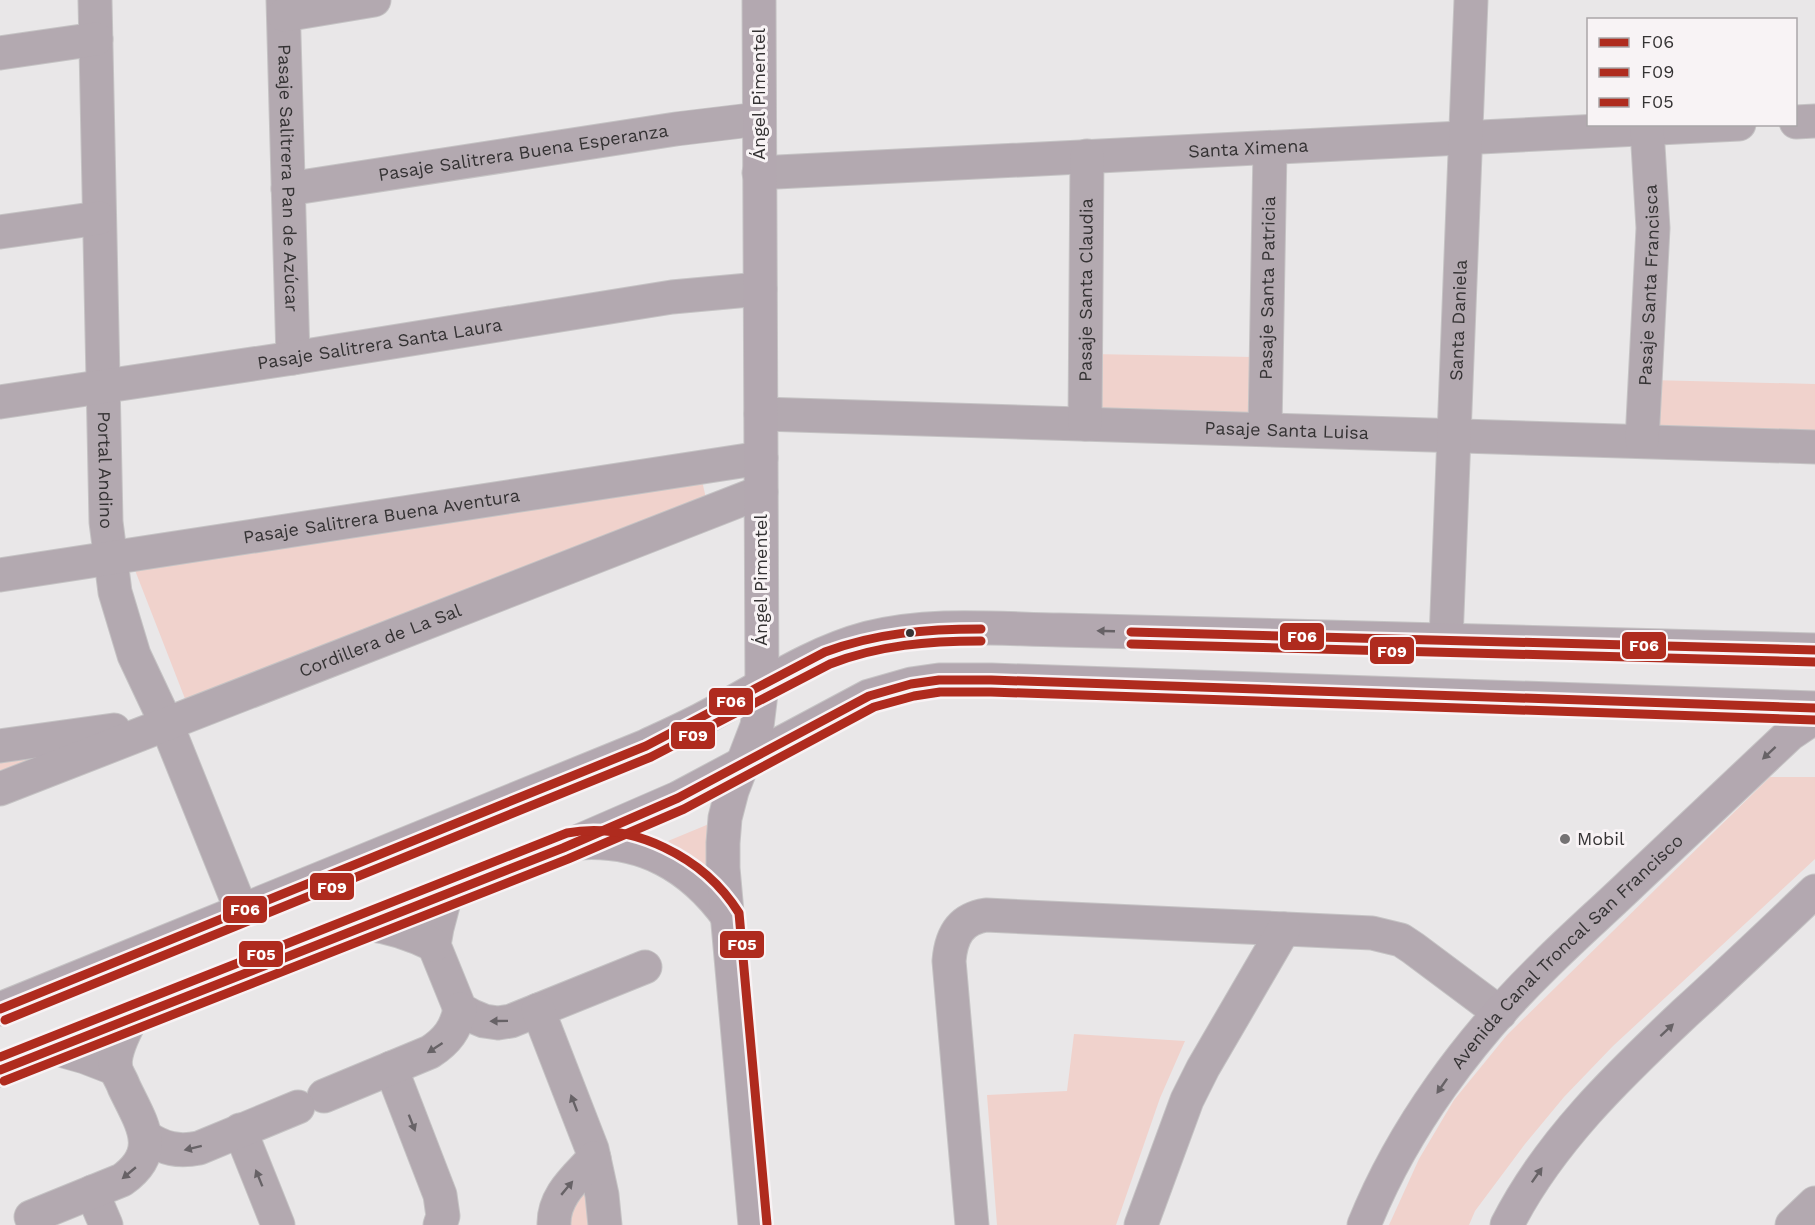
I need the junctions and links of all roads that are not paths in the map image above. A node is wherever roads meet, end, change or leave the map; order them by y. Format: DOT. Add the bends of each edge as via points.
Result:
graph roads {
  1 [pos="95,0"];
  2 [pos="374,0"];
  3 [pos="759,0"];
  4 [pos="1471,0"];
  5 [pos="284,7"];
  6 [pos="96,39"];
  7 [pos="0,53"];
  8 [pos="759,119"];
  9 [pos="1815,121"];
  10 [pos="1797,122"];
  11 [pos="1702,126"];
  12 [pos="1647,129"];
  13 [pos="1465,138"];
  14 [pos="1270,148"];
  15 [pos="1087,156"];
  16 [pos="759,173"];
  17 [pos="288,189"];
  18 [pos="99,218"];
  19 [pos="0,232"];
  20 [pos="760,289"];
  21 [pos="293,358"];
  22 [pos="103,386"];
  23 [pos="0,402"];
  24 [pos="761,414"];
  25 [pos="1085,424"];
  26 [pos="1265,429"];
  27 [pos="1454,435"];
  28 [pos="1642,441"];
  29 [pos="1815,447"];
  30 [pos="761,458"];
  31 [pos="761,492"];
  32 [pos="109,559"];
  33 [pos="0,575"];
  34 [pos="1446,640"];
  35 [pos="1815,650"];
  36 [pos="762,685"];
  37 [pos="1815,708"];
  38 [pos="1815,717"];
  39 [pos="166,723"];
  40 [pos="0,746"];
  41 [pos="742,765"];
  42 [pos="0,789"];
  43 [pos="571,844"];
  44 [pos="1815,891"];
  45 [pos="446,894"];
  46 [pos="242,912"];
  47 [pos="728,916"];
  48 [pos="368,924"];
  49 [pos="1284,929"];
  50 [pos="434,945"];
  51 [pos="645,967"];
  52 [pos="0,1009"];
  53 [pos="460,1009"];
  54 [pos="538,1010"];
  55 [pos="1500,1013"];
  56 [pos="132,1017"];
  57 [pos="53,1048"];
  58 [pos="392,1068"];
  59 [pos="116,1069"];
  60 [pos="0,1070"];
  61 [pos="240,1130"];
  62 [pos="146,1137"];
  63 [pos="594,1158"];
  64 [pos="92,1192"];
  65 [pos="1815,1203"];
  66 [pos="31,1217"];
  67 [pos="106,1225"];
  68 [pos="279,1225"];
  69 [pos="440,1225"];
  70 [pos="554,1225"];
  71 [pos="605,1225"];
  72 [pos="755,1225"];
  73 [pos="972,1225"];
  74 [pos="1141,1225"];
  75 [pos="1364,1225"];
  76 [pos="1507,1225"];
  77 [pos="1791,1225"];
  1 -- 6 [label="street, Portal Andino"];
  2 -- 5 [label="street"];
  3 -- 8 [label="main road, Ángel Pimentel"];
  4 -- 13 [label="street, Santa Daniela"];
  5 -- 17 [label="street, Pasaje Salitrera Pan de Azúcar"];
  6 -- 7 [label="street"];
  6 -- 18 [label="street, Portal Andino"];
  8 -- 16 [label="main road, Ángel Pimentel"];
  8 -- 17 [label="street, Pasaje Salitrera Buena Esperanza"];
  9 -- 10 [label="street"];
  11 -- 12 [label="street, Santa Ximena"];
  12 -- 13 [label="street, Santa Ximena"];
  12 -- 28 [label="street, Pasaje Santa Francisca" via="1653,228"];
  13 -- 14 [label="street, Santa Ximena"];
  13 -- 27 [label="street, Santa Daniela"];
  14 -- 15 [label="street, Santa Ximena"];
  14 -- 26 [label="street, Pasaje Santa Patricia"];
  15 -- 16 [label="street, Santa Ximena"];
  15 -- 25 [label="street, Pasaje Santa Claudia"];
  16 -- 20 [label="main road, Ángel Pimentel"];
  17 -- 21 [label="street, Pasaje Salitrera Pan de Azúcar"];
  18 -- 19 [label="street"];
  18 -- 22 [label="street, Portal Andino"];
  20 -- 21 [label="street, Pasaje Salitrera Santa Laura" via="672,297"];
  20 -- 24 [label="main road, Ángel Pimentel"];
  21 -- 22 [label="street, Pasaje Salitrera Santa Laura"];
  22 -- 23 [label="street, Pasaje Salitrera Santa Laura"];
  22 -- 32 [label="street, Portal Andino"];
  24 -- 25 [label="street, Pasaje Santa Luisa"];
  24 -- 30 [label="main road, Ángel Pimentel"];
  25 -- 26 [label="street, Pasaje Santa Luisa"];
  26 -- 27 [label="street, Pasaje Santa Luisa"];
  27 -- 28 [label="street, Pasaje Santa Luisa"];
  27 -- 34 [label="street, Santa Daniela"];
  28 -- 29 [label="street, Pasaje Santa Luisa"];
  30 -- 31 [label="main road, Ángel Pimentel"];
  30 -- 32 [label="street, Pasaje Salitrera Buena Aventura"];
  31 -- 36 [label="main road, Ángel Pimentel"];
  31 -- 39 [label="street, Cordillera de La Sal"];
  32 -- 33 [label="street, Pasaje Salitrera Buena Aventura"];
  32 -- 39 [label="street, Portal Andino" via="134,655"];
  34 -- 35 [label="main road"];
  34 -- 36 [label="main road, one-way" via="928,629 869,638 836,648"];
  36 -- 41 [label="main road, Ángel Pimentel" via="757,726"];
  36 -- 46 [label="main road" via="646,746"];
  37 -- 41 [label="main road" via="939,680 869,696"];
  38 -- 55 [label="main road, Avenida Canal Troncal San Francisco, one-way" via="1790,734 1543,966"];
  39 -- 40 [label="street"];
  39 -- 42 [label="street, Cordillera de La Sal"];
  39 -- 46 [label="street, Portal Andino"];
  41 -- 43 [label="main road" via="678,798"];
  41 -- 47 [label="main road, Ángel Pimentel" via="725,818"];
  43 -- 45 [label="main road"];
  43 -- 47 [label="main road" via="623,845 672,863 694,878"];
  76 -- 44 [label="main road, one-way" via="1535,1176 1585,1113 1648,1048"];
  45 -- 48 [label="main road"];
  45 -- 50 [label="street"];
  46 -- 52 [label="main road"];
  47 -- 72 [label="main road, Ángel Pimentel"];
  48 -- 50 [label="street" via="391,927"];
  48 -- 56 [label="main road"];
  49 -- 55 [label="street" via="1372,933 1401,940"];
  49 -- 73 [label="street" via="986,915 961,926 950,949 949,975"];
  49 -- 74 [label="street" via="1187,1100"];
  50 -- 53 [label="street"];
  51 -- 54 [label="street"];
  54 -- 53 [label="street, one-way" via="498,1023"];
  53 -- 58 [label="street, one-way" via="458,1022 442,1044"];
  63 -- 54 [label="street, one-way"];
  55 -- 75 [label="main road, Avenida Canal Troncal San Francisco, one-way" via="1415,1126"];
  56 -- 57 [label="main road"];
  56 -- 59 [label="street" via="118,1051"];
  57 -- 59 [label="street"];
  57 -- 60 [label="main road"];
  58 -- 61 [label="street"];
  58 -- 69 [label="street, one-way" via="440,1195"];
  59 -- 62 [label="street"];
  61 -- 62 [label="street, one-way" via="185,1151 158,1145"];
  68 -- 61 [label="street, one-way"];
  62 -- 64 [label="street, one-way" via="140,1163 132,1172"];
  70 -- 63 [label="street, one-way" via="556,1204 562,1193"];
  63 -- 71 [label="street"];
  64 -- 66 [label="street"];
  64 -- 67 [label="street"];
  65 -- 77 [label="street"];
}
